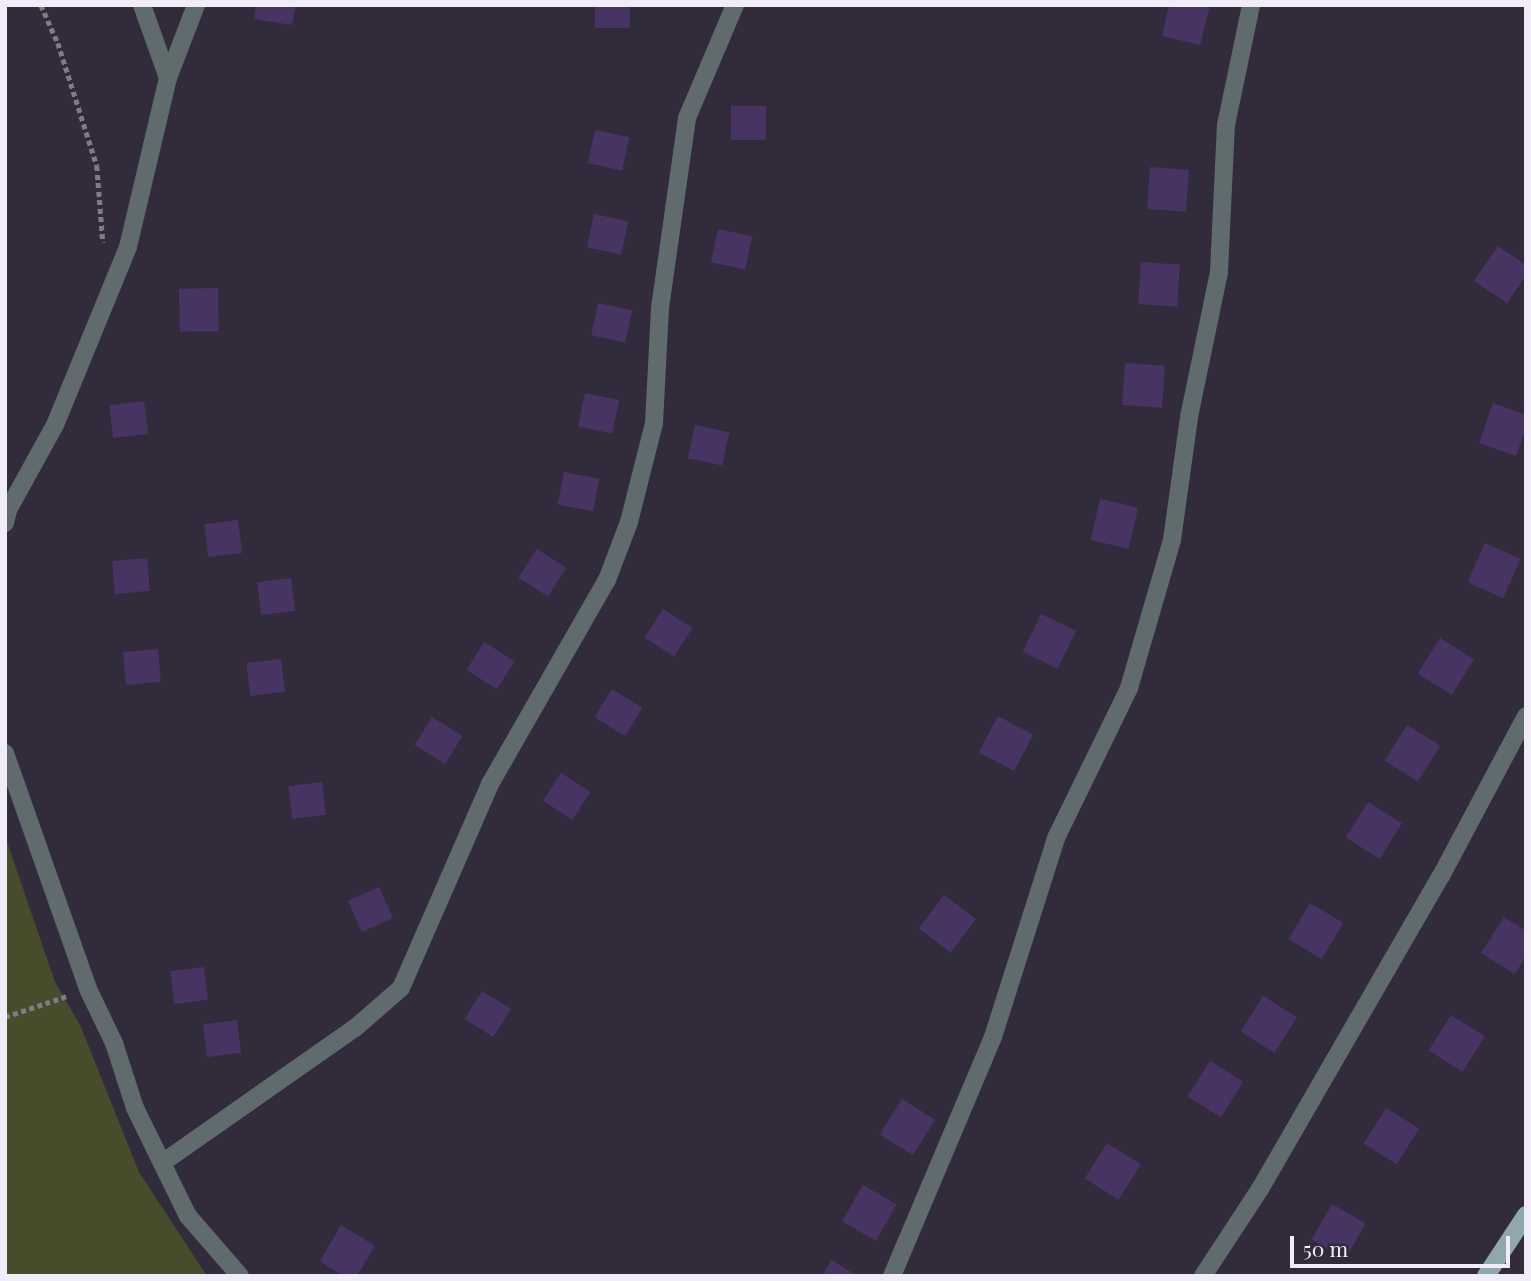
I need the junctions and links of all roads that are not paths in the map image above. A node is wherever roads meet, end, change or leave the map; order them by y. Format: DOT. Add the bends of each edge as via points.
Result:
graph roads {
  1 [pos="142,5"];
  2 [pos="196,5"];
  3 [pos="735,5"];
  4 [pos="1251,5"];
  5 [pos="168,78"];
  6 [pos="5,523"];
  7 [pos="1526,716"];
  8 [pos="5,753"];
  9 [pos="162,1163"];
  10 [pos="1526,1216"];
  11 [pos="240,1276"];
  12 [pos="892,1276"];
  13 [pos="1203,1276"];
  14 [pos="1486,1276"];
  1 -- 5 [label="street"];
  2 -- 5 [label="street"];
  3 -- 9 [label="street" via="687,118 660,308 654,423 629,522 607,580 490,784 401,988 355,1028"];
  4 -- 12 [label="street" via="1226,125 1219,272 1189,417 1172,540 1129,688 1056,838 993,1037"];
  5 -- 6 [label="street" via="128,247 55,425"];
  7 -- 13 [label="street" via="1441,876 1260,1189"];
  8 -- 9 [label="street" via="88,989"];
  9 -- 11 [label="street" via="188,1216"];
  10 -- 14 [label="main road"];
}
